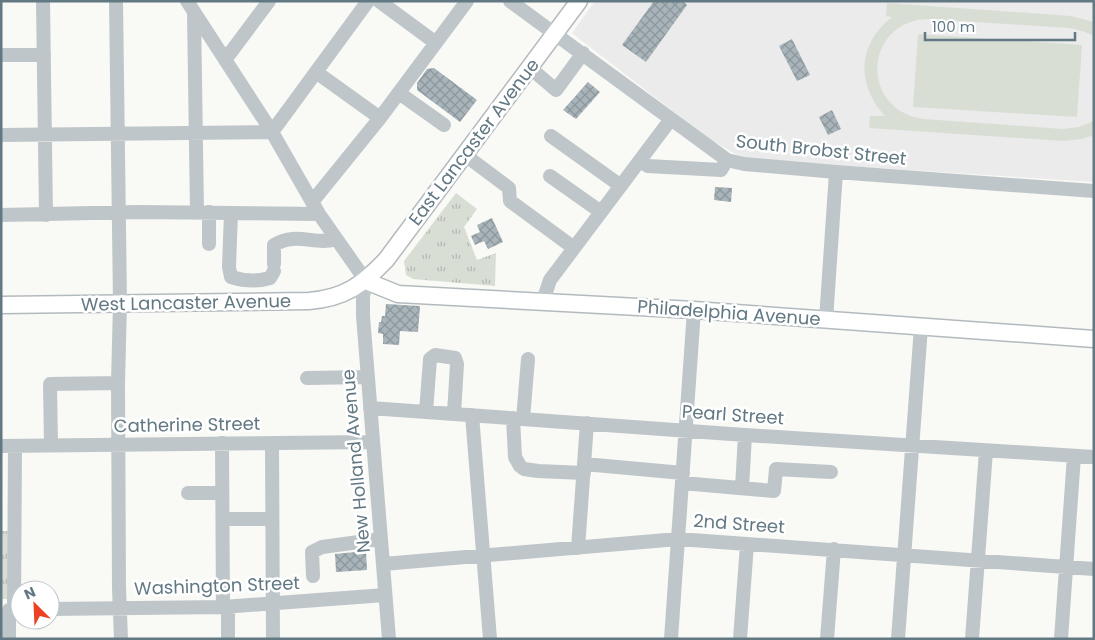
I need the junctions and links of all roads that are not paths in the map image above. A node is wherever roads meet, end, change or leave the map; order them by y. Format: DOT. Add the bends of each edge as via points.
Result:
graph roads {
  1 [pos="43,1"];
  2 [pos="116,1"];
  3 [pos="269,1"];
  4 [pos="368,1"];
  5 [pos="379,1"];
  6 [pos="467,1"];
  7 [pos="510,1"];
  8 [pos="580,1"];
  9 [pos="191,6"];
  10 [pos="555,33"];
  11 [pos="436,43"];
  12 [pos="582,53"];
  13 [pos="1,55"];
  14 [pos="44,55"];
  15 [pos="225,60"];
  16 [pos="529,68"];
  17 [pos="316,72"];
  18 [pos="399,93"];
  19 [pos="380,118"];
  20 [pos="671,119"];
  21 [pos="444,125"];
  22 [pos="272,132"];
  23 [pos="196,133"];
  24 [pos="118,134"];
  25 [pos="1,135"];
  26 [pos="45,135"];
  27 [pos="551,136"];
  28 [pos="465,154"];
  29 [pos="727,160"];
  30 [pos="640,161"];
  31 [pos="836,172"];
  32 [pos="550,176"];
  33 [pos="621,186"];
  34 [pos="1094,191"];
  35 [pos="316,208"];
  36 [pos="203,212"];
  37 [pos="601,212"];
  38 [pos="119,213"];
  39 [pos="231,213"];
  40 [pos="1,215"];
  41 [pos="46,215"];
  42 [pos="336,239"];
  43 [pos="209,244"];
  44 [pos="574,248"];
  45 [pos="273,271"];
  46 [pos="366,281"];
  47 [pos="542,301"];
  48 [pos="267,302"];
  49 [pos="120,303"];
  50 [pos="1,305"];
  51 [pos="694,310"];
  52 [pos="826,320"];
  53 [pos="921,327"];
  54 [pos="1094,339"];
  55 [pos="528,359"];
  56 [pos="368,377"];
  57 [pos="307,378"];
  58 [pos="118,383"];
  59 [pos="370,408"];
  60 [pos="426,412"];
  61 [pos="454,414"];
  62 [pos="472,415"];
  63 [pos="518,418"];
  64 [pos="587,423"];
  65 [pos="686,431"];
  66 [pos="745,435"];
  67 [pos="373,442"];
  68 [pos="222,443"];
  69 [pos="272,443"];
  70 [pos="118,444"];
  71 [pos="51,445"];
  72 [pos="8,446"];
  73 [pos="912,446"];
  74 [pos="986,451"];
  75 [pos="1074,456"];
  76 [pos="1094,457"];
  77 [pos="584,469"];
  78 [pos="831,472"];
  79 [pos="682,478"];
  80 [pos="742,488"];
  81 [pos="188,493"];
  82 [pos="222,493"];
  83 [pos="272,519"];
  84 [pos="223,520"];
  85 [pos="381,539"];
  86 [pos="678,539"];
  87 [pos="747,544"];
  88 [pos="578,548"];
  89 [pos="834,549"];
  90 [pos="904,554"];
  91 [pos="483,556"];
  92 [pos="978,560"];
  93 [pos="383,564"];
  94 [pos="1066,567"];
  95 [pos="1094,569"];
  96 [pos="313,576"];
  97 [pos="10,580"];
  98 [pos="385,595"];
  99 [pos="272,604"];
  100 [pos="225,607"];
  101 [pos="121,608"];
  102 [pos="60,609"];
  103 [pos="10,624"];
  104 [pos="9,639"];
  105 [pos="121,639"];
  106 [pos="228,639"];
  107 [pos="273,639"];
  108 [pos="389,639"];
  109 [pos="490,639"];
  110 [pos="671,639"];
  111 [pos="740,639"];
  112 [pos="827,639"];
  113 [pos="898,639"];
  114 [pos="972,639"];
  115 [pos="1061,639"];
  1 -- 14 [label="street"];
  2 -- 24 [label="street"];
  3 -- 15 [label="street"];
  4 -- 17 [label="street"];
  5 -- 11 [label="street"];
  6 -- 11 [label="street"];
  7 -- 10 [label="street, South Brobst Street"];
  8 -- 10 [label="main road, East Lancaster Avenue"];
  9 -- 15 [label="street"];
  9 -- 23 [label="street"];
  10 -- 12 [label="street, South Brobst Street"];
  10 -- 16 [label="main road, East Lancaster Avenue"];
  11 -- 18 [label="street"];
  12 -- 16 [label="street" via="556,90"];
  12 -- 20 [label="street, South Brobst Street"];
  13 -- 14 [label="street"];
  14 -- 26 [label="street"];
  15 -- 22 [label="street"];
  16 -- 28 [label="main road, East Lancaster Avenue"];
  17 -- 19 [label="street"];
  17 -- 22 [label="street"];
  18 -- 19 [label="street"];
  18 -- 21 [label="street"];
  19 -- 35 [label="street"];
  20 -- 29 [label="street, South Brobst Street"];
  20 -- 30 [label="street"];
  22 -- 23 [label="street"];
  22 -- 35 [label="street"];
  23 -- 24 [label="street"];
  23 -- 36 [label="street"];
  24 -- 26 [label="street"];
  24 -- 38 [label="street"];
  25 -- 26 [label="street"];
  26 -- 41 [label="street"];
  27 -- 33 [label="street"];
  28 -- 44 [label="street" via="508,188 510,201"];
  28 -- 46 [label="main road, East Lancaster Avenue" via="386,260"];
  29 -- 30 [label="street" via="721,170 648,166"];
  29 -- 31 [label="street, South Brobst Street"];
  30 -- 33 [label="street"];
  31 -- 34 [label="street, South Brobst Street"];
  31 -- 52 [label="street"];
  32 -- 37 [label="street"];
  33 -- 37 [label="street"];
  35 -- 39 [label="street"];
  35 -- 42 [label="street"];
  36 -- 38 [label="street"];
  36 -- 39 [label="street"];
  36 -- 43 [label="street"];
  37 -- 44 [label="street"];
  38 -- 41 [label="street"];
  38 -- 49 [label="street"];
  39 -- 45 [label="street" via="228,267 232,276 240,280 261,281"];
  40 -- 41 [label="street"];
  42 -- 45 [label="street" via="328,242 283,239 274,245"];
  42 -- 46 [label="street"];
  44 -- 47 [label="street" via="550,280"];
  45 -- 48 [label="street" via="267,285"];
  46 -- 47 [label="main road, Philadelphia Avenue" via="398,294"];
  46 -- 48 [label="main road, West Lancaster Avenue" via="320,300"];
  46 -- 56 [label="street, New Holland Avenue" via="363,310"];
  47 -- 51 [label="main road, Philadelphia Avenue"];
  48 -- 49 [label="main road, West Lancaster Avenue"];
  49 -- 50 [label="main road, West Lancaster Avenue"];
  49 -- 58 [label="street"];
  51 -- 52 [label="main road, Philadelphia Avenue"];
  51 -- 65 [label="street"];
  52 -- 53 [label="main road, Philadelphia Avenue"];
  53 -- 54 [label="main road, Philadelphia Avenue"];
  53 -- 73 [label="street"];
  55 -- 63 [label="street"];
  56 -- 57 [label="street"];
  56 -- 59 [label="street, New Holland Avenue"];
  58 -- 70 [label="street"];
  58 -- 71 [label="street" via="50,384"];
  59 -- 60 [label="street, Pearl Street"];
  59 -- 67 [label="street, New Holland Avenue"];
  60 -- 61 [label="street, Pearl Street"];
  60 -- 61 [label="street" via="430,359 434,355 452,356 456,364"];
  61 -- 62 [label="street, Pearl Street"];
  62 -- 63 [label="street, Pearl Street"];
  62 -- 91 [label="street"];
  63 -- 64 [label="street, Pearl Street"];
  63 -- 77 [label="street" via="515,457 520,466 538,471"];
  64 -- 65 [label="street, Pearl Street"];
  64 -- 77 [label="street"];
  65 -- 66 [label="street, Pearl Street"];
  65 -- 79 [label="street"];
  66 -- 73 [label="street, Pearl Street"];
  66 -- 80 [label="street"];
  67 -- 69 [label="street, Catherine Street"];
  67 -- 85 [label="street, New Holland Avenue"];
  68 -- 69 [label="street, Catherine Street"];
  68 -- 70 [label="street, Catherine Street"];
  68 -- 82 [label="street"];
  69 -- 83 [label="street"];
  70 -- 71 [label="street, Catherine Street"];
  70 -- 101 [label="street"];
  71 -- 72 [label="street, Catherine Street"];
  72 -- 97 [label="street"];
  73 -- 74 [label="street, Pearl Street"];
  73 -- 90 [label="street"];
  74 -- 75 [label="street, Pearl Street"];
  74 -- 92 [label="street"];
  75 -- 76 [label="street, Pearl Street"];
  75 -- 94 [label="street"];
  77 -- 79 [label="street"];
  77 -- 88 [label="street"];
  78 -- 80 [label="street" via="776,469 774,491"];
  79 -- 80 [label="street"];
  79 -- 86 [label="street"];
  81 -- 82 [label="street"];
  82 -- 84 [label="street"];
  83 -- 84 [label="street"];
  83 -- 99 [label="street"];
  84 -- 100 [label="street"];
  85 -- 93 [label="street, New Holland Avenue"];
  85 -- 96 [label="street" via="315,550 312,552"];
  86 -- 87 [label="street, 2nd Street"];
  86 -- 88 [label="street, 2nd Street"];
  86 -- 110 [label="street"];
  87 -- 89 [label="street, 2nd Street"];
  87 -- 111 [label="street"];
  88 -- 91 [label="street, 2nd Street"];
  89 -- 90 [label="street, 2nd Street"];
  89 -- 112 [label="street"];
  90 -- 92 [label="street, 2nd Street"];
  90 -- 113 [label="street"];
  91 -- 93 [label="street, 2nd Street"];
  91 -- 109 [label="street"];
  92 -- 94 [label="street, 2nd Street"];
  92 -- 114 [label="street"];
  93 -- 98 [label="street, New Holland Avenue"];
  94 -- 95 [label="street, 2nd Street"];
  94 -- 115 [label="street"];
  98 -- 99 [label="street, Washington Street"];
  98 -- 108 [label="street, New Holland Avenue"];
  99 -- 100 [label="street, Washington Street"];
  99 -- 107 [label="street"];
  100 -- 101 [label="street, Washington Street"];
  100 -- 106 [label="street"];
  101 -- 102 [label="street, Washington Street"];
  101 -- 105 [label="street"];
  103 -- 104 [label="street"];
}
